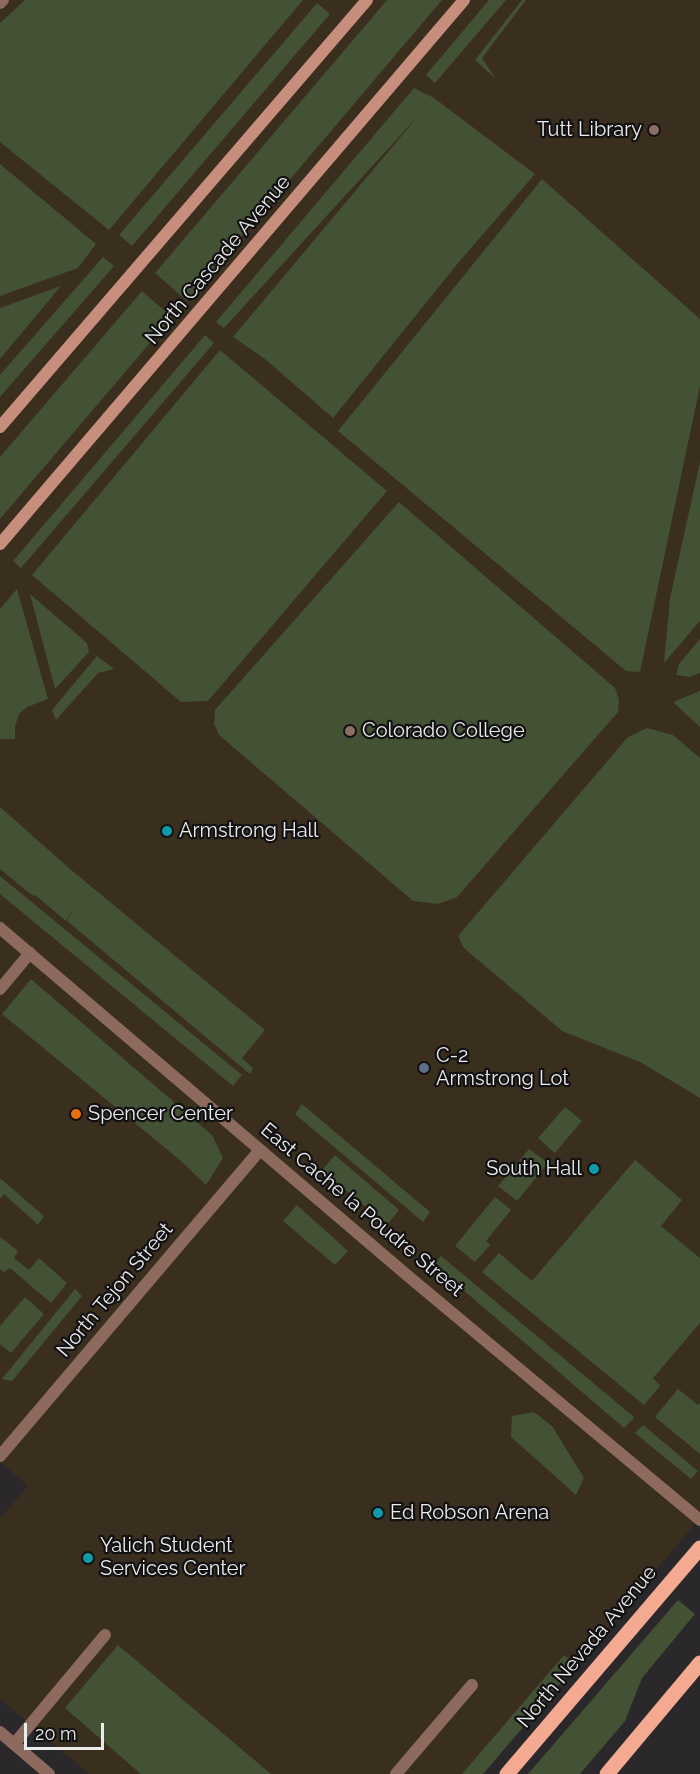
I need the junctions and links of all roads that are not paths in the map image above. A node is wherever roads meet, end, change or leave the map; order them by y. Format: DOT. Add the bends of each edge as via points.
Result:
graph roads {
  1 [pos="367,0"];
  2 [pos="464,0"];
  3 [pos="0,427"];
  4 [pos="0,544"];
  5 [pos="0,928"];
  6 [pos="30,953"];
  7 [pos="0,989"];
  8 [pos="260,1150"];
  9 [pos="0,1456"];
  10 [pos="700,1520"];
  11 [pos="700,1548"];
  12 [pos="105,1635"];
  13 [pos="700,1663"];
  14 [pos="472,1685"];
  15 [pos="0,1732"];
  16 [pos="14,1744"];
  17 [pos="35,1770"];
  18 [pos="50,1774"];
  19 [pos="396,1774"];
  20 [pos="507,1774"];
  21 [pos="607,1774"];
  1 -- 3 [label="main road"];
  2 -- 4 [label="main road, North Cascade Avenue"];
  5 -- 6 [label="street, East Cache la Poudre Street"];
  6 -- 7 [label="street"];
  6 -- 8 [label="street, East Cache la Poudre Street"];
  8 -- 9 [label="street, North Tejon Street"];
  8 -- 10 [label="street, East Cache la Poudre Street"];
  11 -- 20 [label="main road, North Nevada Avenue"];
  12 -- 16 [label="street"];
  13 -- 21 [label="main road"];
  14 -- 19 [label="street"];
  15 -- 16 [label="street"];
  16 -- 17 [label="street"];
  17 -- 18 [label="street"];
}
